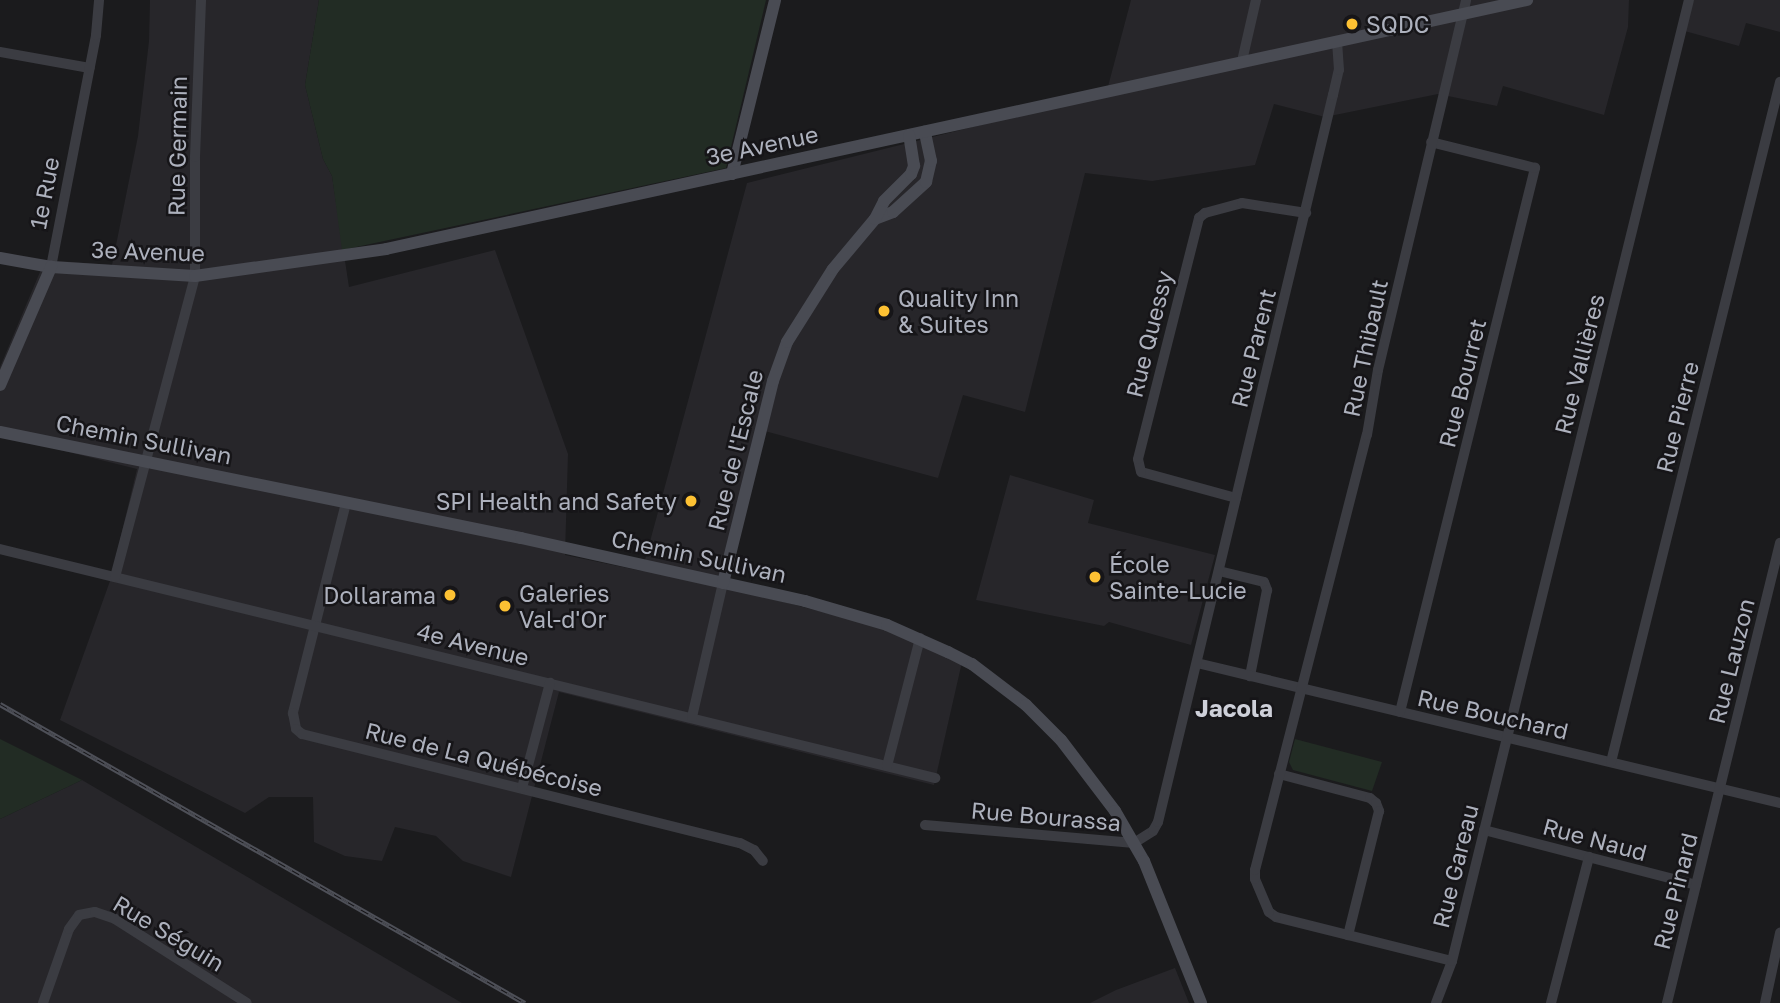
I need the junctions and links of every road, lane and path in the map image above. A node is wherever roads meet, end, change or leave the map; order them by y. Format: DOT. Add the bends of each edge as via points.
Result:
graph roads {
  1 [pos="99,0"];
  2 [pos="201,0"];
  3 [pos="775,0"];
  4 [pos="1256,0"];
  5 [pos="1466,0"];
  6 [pos="1527,0"];
  7 [pos="1689,0"];
  8 [pos="1462,14"];
  9 [pos="1337,41"];
  10 [pos="0,52"];
  11 [pos="1242,61"];
  12 [pos="90,68"];
  13 [pos="1780,82"];
  14 [pos="925,132"];
  15 [pos="909,135"];
  16 [pos="1431,142"];
  17 [pos="732,174"];
  18 [pos="1306,213"];
  19 [pos="875,219"];
  20 [pos="0,258"];
  21 [pos="51,267"];
  22 [pos="195,276"];
  23 [pos="0,386"];
  24 [pos="0,432"];
  25 [pos="145,461"];
  26 [pos="1237,498"];
  27 [pos="346,503"];
  28 [pos="1780,543"];
  29 [pos="0,549"];
  30 [pos="1219,571"];
  31 [pos="115,577"];
  32 [pos="723,583"];
  33 [pos="315,624"];
  34 [pos="920,638"];
  35 [pos="1197,663"];
  36 [pos="1250,676"];
  37 [pos="550,683"];
  38 [pos="1299,688"];
  39 [pos="1400,712"];
  40 [pos="692,717"];
  41 [pos="1506,736"];
  42 [pos="1611,762"];
  43 [pos="887,766"];
  44 [pos="1279,774"];
  45 [pos="935,778"];
  46 [pos="522,788"];
  47 [pos="1720,788"];
  48 [pos="1780,803"];
  49 [pos="925,824"];
  50 [pos="1484,830"];
  51 [pos="1134,843"];
  52 [pos="1589,857"];
  53 [pos="763,861"];
  54 [pos="1696,885"];
  55 [pos="1780,933"];
  56 [pos="1348,935"];
  57 [pos="1452,961"];
  58 [pos="43,1003"];
  59 [pos="247,1003"];
  60 [pos="1201,1003"];
  61 [pos="1436,1003"];
  62 [pos="1551,1003"];
  63 [pos="1667,1003"];
  64 [pos="1765,1003"];
  1 -- 12 [label="street, 1e Rue"];
  2 -- 22 [label="street, Rue Germain"];
  3 -- 17 [label="main road"];
  4 -- 11 [label="street"];
  5 -- 8 [label="street, Rue Thibault"];
  6 -- 8 [label="main road, 3e Avenue"];
  7 -- 41 [label="street, Rue Vallières"];
  8 -- 9 [label="main road, 3e Avenue"];
  8 -- 16 [label="street, Rue Thibault"];
  9 -- 11 [label="main road, 3e Avenue"];
  9 -- 18 [label="street, Rue Parent" via="1339,70"];
  10 -- 12 [label="street"];
  11 -- 14 [label="main road, 3e Avenue"];
  12 -- 21 [label="street, 1e Rue"];
  13 -- 42 [label="street, Rue Pierre"];
  14 -- 15 [label="main road, 3e Avenue"];
  14 -- 19 [label="main road, Rue de l'Escale" via="931,161 926,182 894,212"];
  15 -- 17 [label="main road, 3e Avenue"];
  15 -- 19 [label="main road, Rue de l'Escale" via="915,166 884,201"];
  16 -- 38 [label="street, Rue Thibault" via="1367,435"];
  16 -- 39 [label="street, Rue Bourret" via="1535,168"];
  17 -- 22 [label="main road, 3e Avenue" via="386,249"];
  18 -- 26 [label="street, Rue Parent"];
  18 -- 26 [label="street, Rue Quessy" via="1242,203 1199,218 1144,433 1138,459 1141,472"];
  19 -- 32 [label="main road, Rue de l'Escale" via="811,300 787,342 773,381"];
  20 -- 21 [label="main road, 3e Avenue"];
  21 -- 22 [label="main road, 3e Avenue"];
  21 -- 23 [label="main road, 1e Rue"];
  22 -- 25 [label="street, Rue Germain"];
  24 -- 25 [label="main road, Chemin Sullivan"];
  25 -- 27 [label="main road, Chemin Sullivan"];
  25 -- 31 [label="street, Rue Germain"];
  26 -- 30 [label="street, Rue Parent"];
  27 -- 32 [label="main road, Chemin Sullivan"];
  27 -- 33 [label="street"];
  28 -- 47 [label="street, Rue Lauzon"];
  29 -- 31 [label="street, 4e Avenue"];
  30 -- 35 [label="street, Rue Parent"];
  30 -- 36 [label="street" via="1264,582 1267,590"];
  31 -- 33 [label="street, 4e Avenue"];
  32 -- 34 [label="main road, Chemin Sullivan" via="851,612"];
  32 -- 40 [label="street, Rue de l'Escale"];
  33 -- 37 [label="street, 4e Avenue"];
  33 -- 46 [label="street, Rue de La Québécoise" via="293,713 296,729 302,734"];
  34 -- 43 [label="street"];
  34 -- 51 [label="main road, Chemin Sullivan" via="972,664 1027,705 1084,769"];
  35 -- 36 [label="street, Rue Bouchard"];
  35 -- 51 [label="street, Rue Bourassa" via="1158,822"];
  36 -- 38 [label="street, Rue Bouchard"];
  37 -- 40 [label="street, 4e Avenue"];
  37 -- 46 [label="street"];
  38 -- 39 [label="street, Rue Bouchard"];
  38 -- 44 [label="street, Rue Thibault"];
  39 -- 41 [label="street, Rue Bouchard"];
  40 -- 43 [label="street, 4e Avenue"];
  41 -- 42 [label="street, Rue Bouchard"];
  41 -- 50 [label="street, Rue Gareau"];
  42 -- 47 [label="street, Rue Bouchard"];
  43 -- 45 [label="street, 4e Avenue"];
  44 -- 56 [label="street, Rue Thibault" via="1255,870 1269,912 1276,918"];
  44 -- 56 [label="street" via="1376,803 1379,811"];
  46 -- 53 [label="street, Rue de La Québécoise" via="740,843"];
  47 -- 48 [label="street, Rue Bouchard"];
  47 -- 54 [label="street, Rue Pinard"];
  49 -- 51 [label="street, Rue Bourassa"];
  50 -- 52 [label="street, Rue Naud"];
  50 -- 57 [label="street, Rue Gareau"];
  51 -- 60 [label="main road, Chemin Sullivan"];
  52 -- 54 [label="street, Rue Naud"];
  52 -- 62 [label="street"];
  54 -- 63 [label="street, Rue Pinard"];
  55 -- 64 [label="street"];
  56 -- 57 [label="street"];
  57 -- 61 [label="street, Rue Gareau"];
  58 -- 59 [label="street, Rue Séguin" via="69,929 79,915 95,912 115,919"];
}
